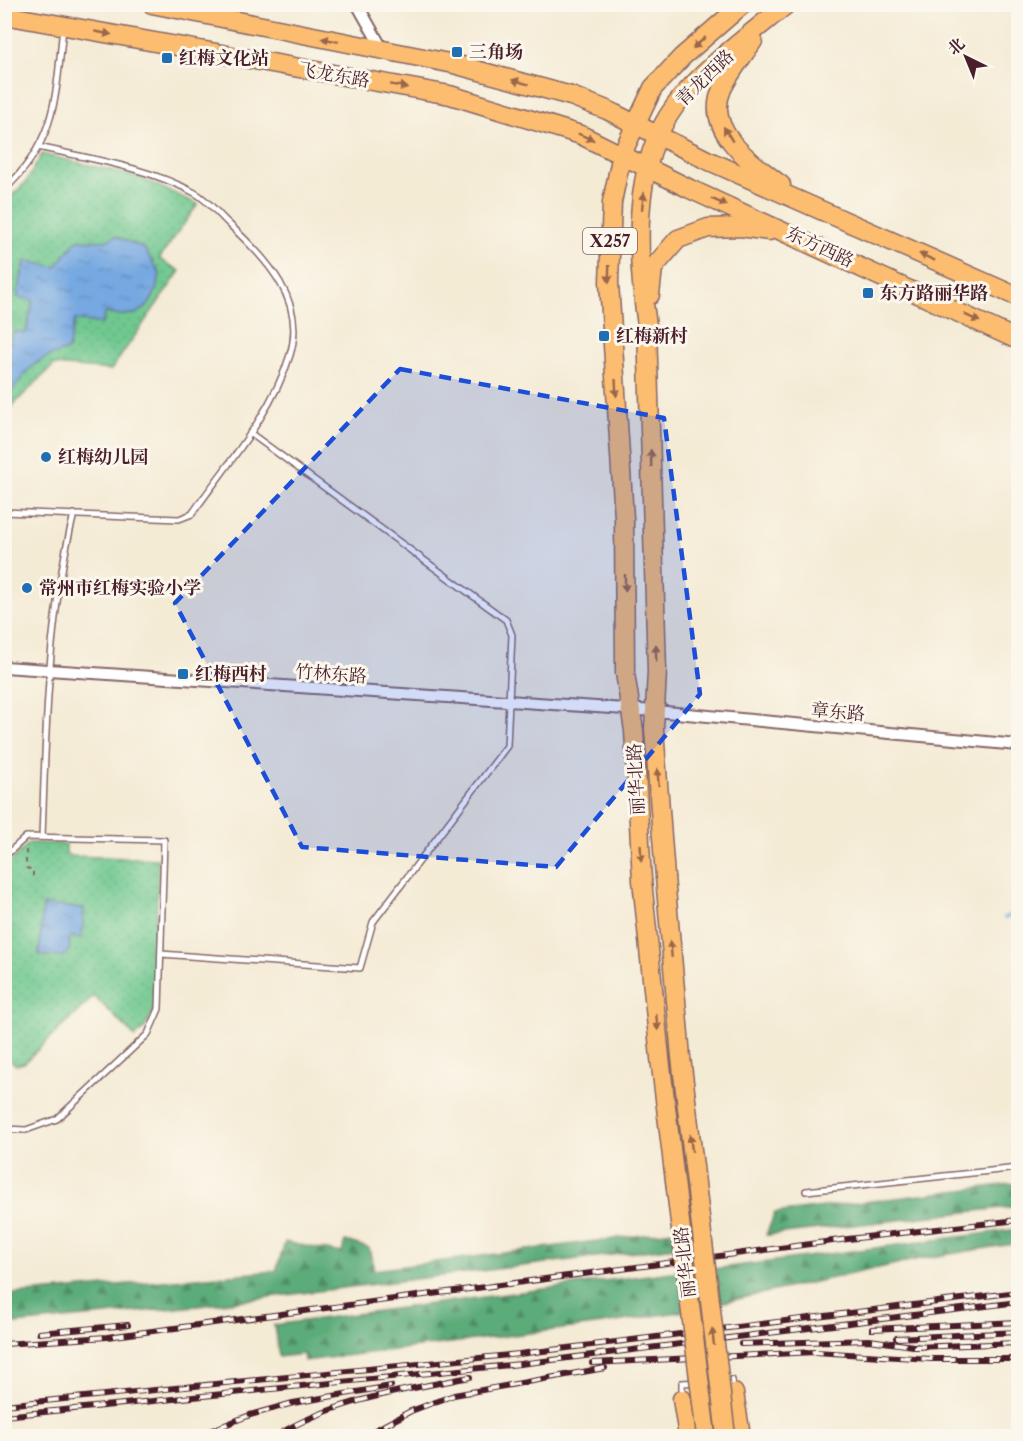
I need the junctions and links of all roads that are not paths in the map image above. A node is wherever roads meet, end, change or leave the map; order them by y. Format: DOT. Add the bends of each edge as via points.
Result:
graph roads {
  1 [pos="152,4"];
  2 [pos="357,4"];
  3 [pos="743,4"];
  4 [pos="787,4"];
  5 [pos="4,15"];
  6 [pos="767,21"];
  7 [pos="63,26"];
  8 [pos="383,50"];
  9 [pos="635,123"];
  10 [pos="658,134"];
  11 [pos="38,147"];
  12 [pos="622,154"];
  13 [pos="647,167"];
  14 [pos="4,190"];
  15 [pos="801,201"];
  16 [pos="791,234"];
  17 [pos="1018,297"];
  18 [pos="647,327"];
  19 [pos="1018,340"];
  20 [pos="250,433"];
  21 [pos="4,512"];
  22 [pos="74,514"];
  23 [pos="4,668"];
  24 [pos="48,670"];
  25 [pos="507,703"];
  26 [pos="630,711"];
  27 [pos="655,711"];
  28 [pos="1018,745"];
  29 [pos="42,837"];
  30 [pos="4,857"];
  31 [pos="161,954"];
  32 [pos="4,1129"];
  33 [pos="1018,1168"];
  34 [pos="806,1191"];
  35 [pos="734,1393"];
  36 [pos="682,1399"];
  37 [pos="688,1437"];
  38 [pos="706,1437"];
  39 [pos="726,1437"];
  40 [pos="741,1437"];
  8 -- 1 [label="main road, 飞龙东路, one-way"];
  2 -- 8 [label="street"];
  3 -- 9 [label="main road, 青龙西路, one-way" via="653,88"];
  4 -- 6 [label="main road, 青龙西路"];
  5 -- 7 [label="main road, 飞龙东路"];
  6 -- 10 [label="main road, 青龙西路" via="697,82 675,105"];
  15 -- 6 [label="main road, one-way" via="743,156 725,133 718,113 722,90"];
  7 -- 11 [label="lane" via="56,95 49,128"];
  7 -- 12 [label="main road, 飞龙东路, one-way" via="450,95 581,135"];
  9 -- 8 [label="main road, 飞龙东路, one-way" via="571,96 454,64"];
  9 -- 10 [label="main road, 东方西路"];
  9 -- 12 [label="main road, 丽华北路 / X257"];
  10 -- 13 [label="main road, 青龙西路"];
  10 -- 15 [label="main road, 东方西路"];
  11 -- 14 [label="lane" via="24,172"];
  11 -- 20 [label="lane" via="140,171 198,194 254,248 282,283 294,315 291,353 279,387"];
  12 -- 13 [label="main road, 东方西路"];
  12 -- 26 [label="main road, 丽华北路 / X257, one-way" via="612,202 609,282 624,518 625,673"];
  13 -- 16 [label="main road, 东方西路, one-way"];
  18 -- 13 [label="main road, 丽华北路, one-way" via="639,270"];
  17 -- 15 [label="main road, 东方西路, one-way"];
  16 -- 18 [label="main road" via="741,227 708,228 678,239 652,268"];
  16 -- 19 [label="main road, 东方西路, one-way"];
  27 -- 18 [label="main road, 丽华北路, one-way"];
  20 -- 22 [label="lane" via="192,514 179,519"];
  20 -- 25 [label="lane" via="506,620 512,634"];
  21 -- 22 [label="lane"];
  22 -- 24 [label="lane" via="62,560"];
  23 -- 24 [label="street, 竹林东路"];
  24 -- 25 [label="street, 竹林东路"];
  24 -- 29 [label="lane"];
  25 -- 26 [label="street, 竹林东路"];
  25 -- 31 [label="lane" via="507,747 373,922 360,968"];
  26 -- 27 [label="street, 竹林东路"];
  26 -- 38 [label="main road, 丽华北路, one-way, bridge" via="660,1058"];
  27 -- 28 [label="street, 章东路"];
  39 -- 27 [label="main road, 丽华北路, one-way, bridge" via="681,1057"];
  29 -- 30 [label="lane" via="26,837"];
  29 -- 31 [label="lane" via="164,840"];
  31 -- 32 [label="lane" via="159,1009 148,1034 57,1119 26,1130"];
  33 -- 34 [label="lane"];
  35 -- 36 [label="lane" via="732,1380 682,1383"];
  35 -- 40 [label="main road"];
  36 -- 37 [label="main road"];
}
